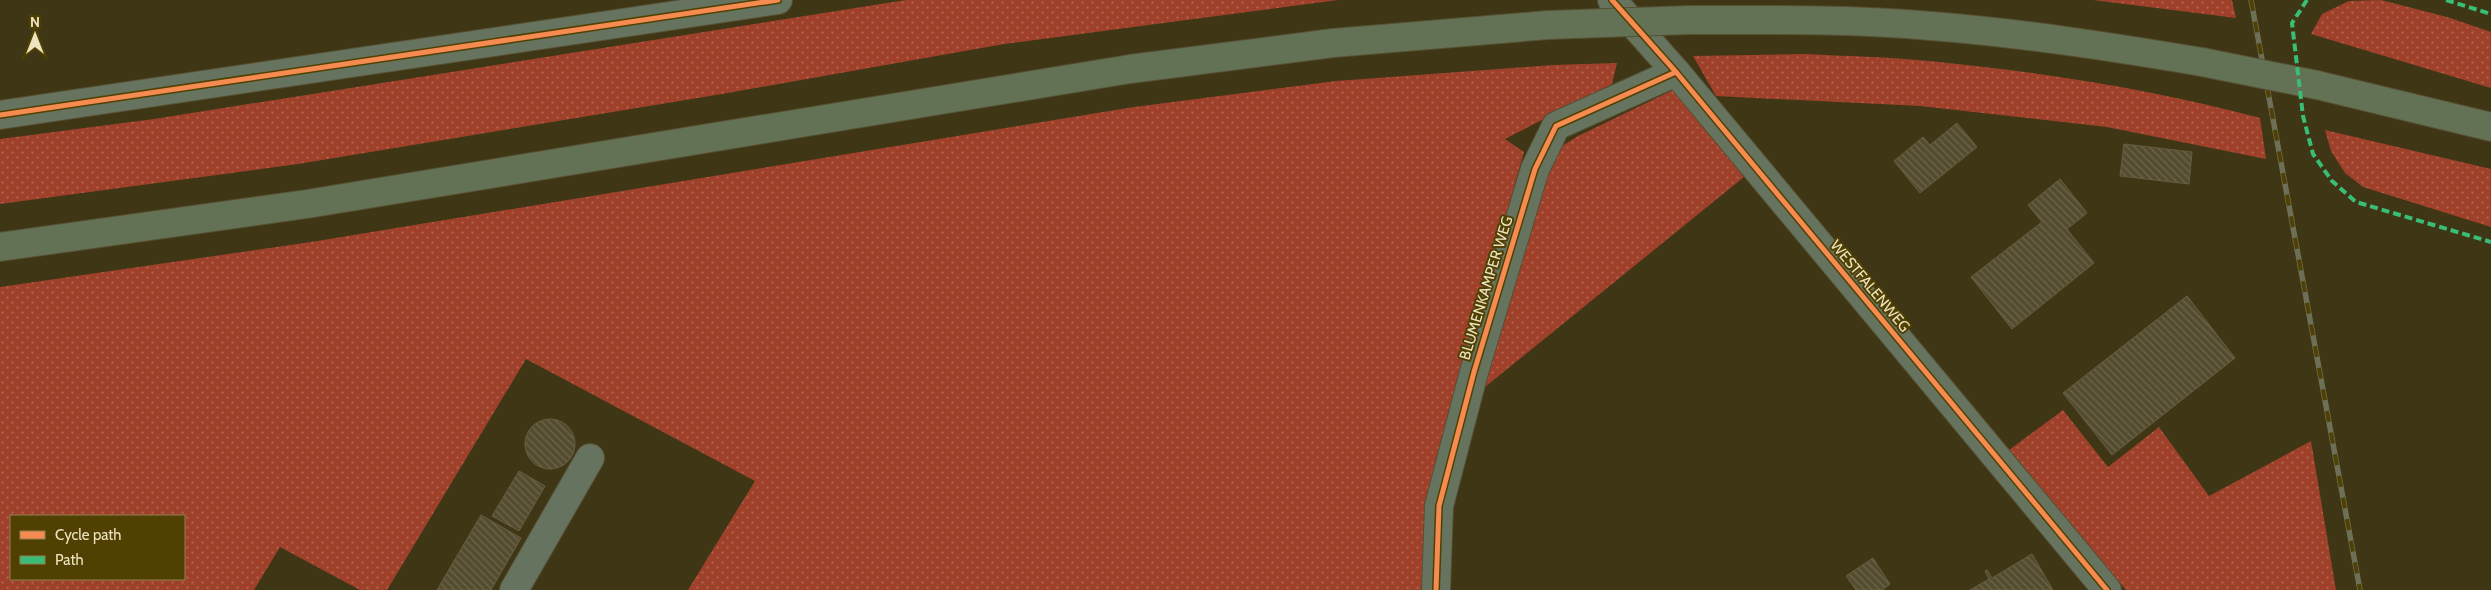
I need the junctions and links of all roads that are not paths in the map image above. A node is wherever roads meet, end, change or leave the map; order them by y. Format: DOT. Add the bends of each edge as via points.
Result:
graph roads {
  1 [pos="778,0"];
  2 [pos="1612,0"];
  3 [pos="1676,72"];
  4 [pos="0,115"];
  5 [pos="2491,127"];
  6 [pos="0,247"];
  7 [pos="590,458"];
  8 [pos="514,590"];
  9 [pos="1436,590"];
  10 [pos="2107,590"];
  1 -- 4 [label="street"];
  2 -- 3 [label="street, WESTFALENWEG"];
  3 -- 9 [label="street, BLUMENKAMPER WEG" via="1556,126 1535,169 1474,372 1439,506"];
  3 -- 10 [label="street, WESTFALENWEG"];
  5 -- 6 [label="main road, bridge" via="2317,85 2066,40 1930,26 1803,20 1548,25 1333,43 1130,69 316,202"];
  7 -- 8 [label="street"];
}
